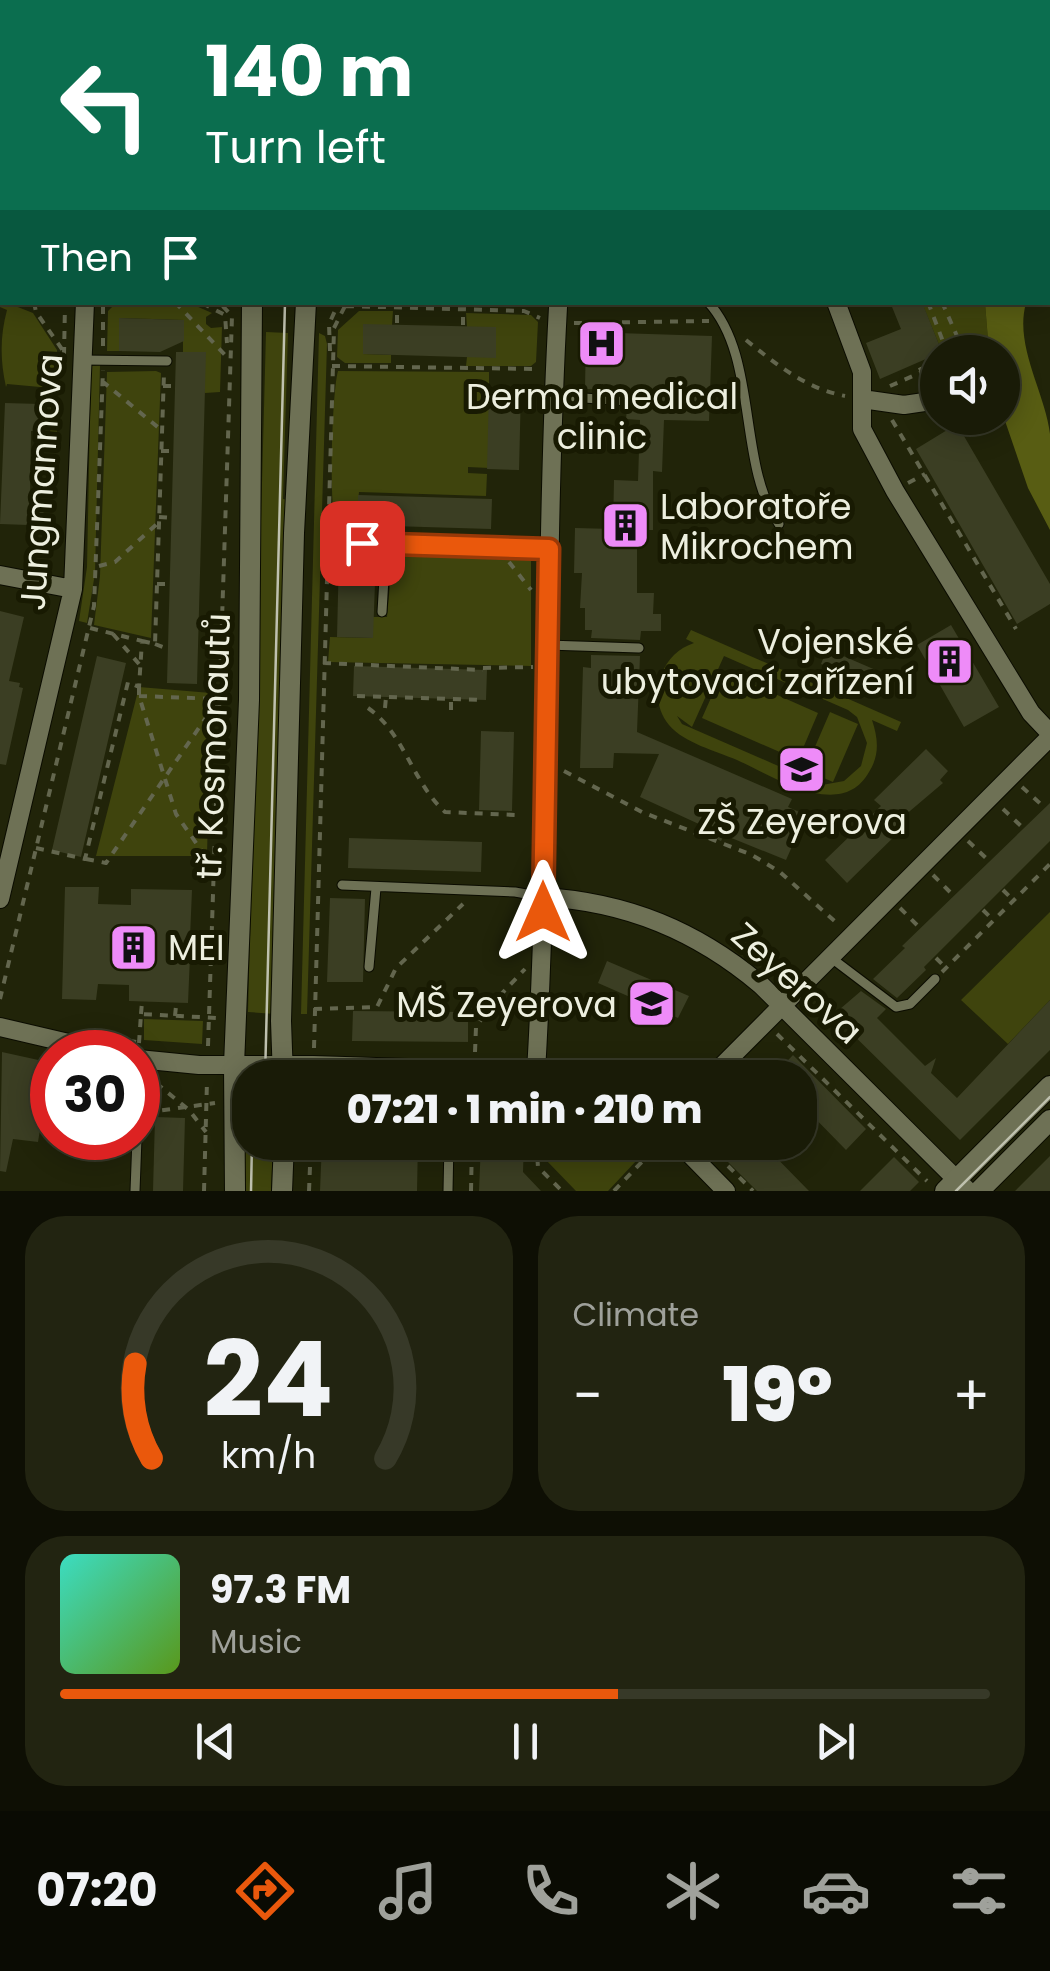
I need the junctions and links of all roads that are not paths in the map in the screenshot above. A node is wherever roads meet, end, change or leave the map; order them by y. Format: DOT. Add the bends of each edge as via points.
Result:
graph roads {
  1 [pos="81,305"];
  2 [pos="252,305"];
  3 [pos="306,305"];
  4 [pos="711,305"];
  5 [pos="837,305"];
  6 [pos="559,309"];
  7 [pos="82,360"];
  8 [pos="165,365"];
  9 [pos="554,396"];
  10 [pos="862,399"];
  11 [pos="627,402"];
  12 [pos="920,403"];
  13 [pos="779,524"];
  14 [pos="362,543"];
  15 [pos="386,544"];
  16 [pos="549,549"];
  17 [pos="0,575"];
  18 [pos="73,588"];
  19 [pos="382,612"];
  20 [pos="546,645"];
  21 [pos="639,648"];
  22 [pos="1050,735"];
  23 [pos="342,886"];
  24 [pos="376,888"];
  25 [pos="543,896"];
  26 [pos="0,898"];
  27 [pos="830,957"];
  28 [pos="369,967"];
  29 [pos="935,979"];
  30 [pos="782,1006"];
  31 [pos="0,1027"];
  32 [pos="30,1034"];
  33 [pos="160,1058"];
  34 [pos="234,1060"];
  35 [pos="283,1060"];
  36 [pos="537,1060"];
  37 [pos="728,1060"];
  38 [pos="232,1065"];
  39 [pos="1050,1086"];
  40 [pos="1050,1120"];
  41 [pos="137,1160"];
  42 [pos="234,1160"];
  43 [pos="283,1160"];
  44 [pos="449,1160"];
  45 [pos="685,1160"];
  46 [pos="949,1186"];
  47 [pos="135,1191"];
  48 [pos="234,1191"];
  49 [pos="282,1191"];
  50 [pos="448,1191"];
  51 [pos="726,1191"];
  52 [pos="979,1191"];
  1 -- 7 [label="street, Jungmannova"];
  2 -- 34 [label="street, tř. Kosmonautů" via="246,805"];
  3 -- 35 [label="street" via="294,533"];
  4 -- 13 [label="lane" via="724,323 763,493"];
  5 -- 10 [label="street" via="860,364"];
  6 -- 9 [label="street"];
  7 -- 8 [label="lane"];
  7 -- 18 [label="street, Jungmannova"];
  9 -- 11 [label="lane"];
  9 -- 16 [label="street"];
  10 -- 12 [label="street"];
  10 -- 22 [label="street" via="862,428 895,491"];
  14 -- 15 [label="lane"];
  15 -- 16 [label="lane"];
  15 -- 19 [label="lane"];
  16 -- 20 [label="street"];
  17 -- 18 [label="street"];
  18 -- 26 [label="street, Jungmannova"];
  20 -- 21 [label="lane"];
  20 -- 25 [label="street"];
  22 -- 27 [label="street"];
  23 -- 24 [label="lane"];
  24 -- 25 [label="lane"];
  24 -- 28 [label="lane"];
  25 -- 30 [label="street, Zeyerova" via="604,904 670,926 742,969"];
  25 -- 36 [label="street"];
  27 -- 29 [label="lane" via="896,1007 910,1004"];
  27 -- 30 [label="street"];
  30 -- 37 [label="street"];
  30 -- 46 [label="street, Zeyerova"];
  31 -- 32 [label="street"];
  33 -- 38 [label="street"];
  39 -- 46 [label="street"];
  40 -- 52 [label="street"];
  41 -- 47 [label="lane"];
  42 -- 48 [label="street, tř. Kosmonautů"];
  43 -- 49 [label="street"];
  44 -- 50 [label="lane"];
  45 -- 51 [label="street"];
}
